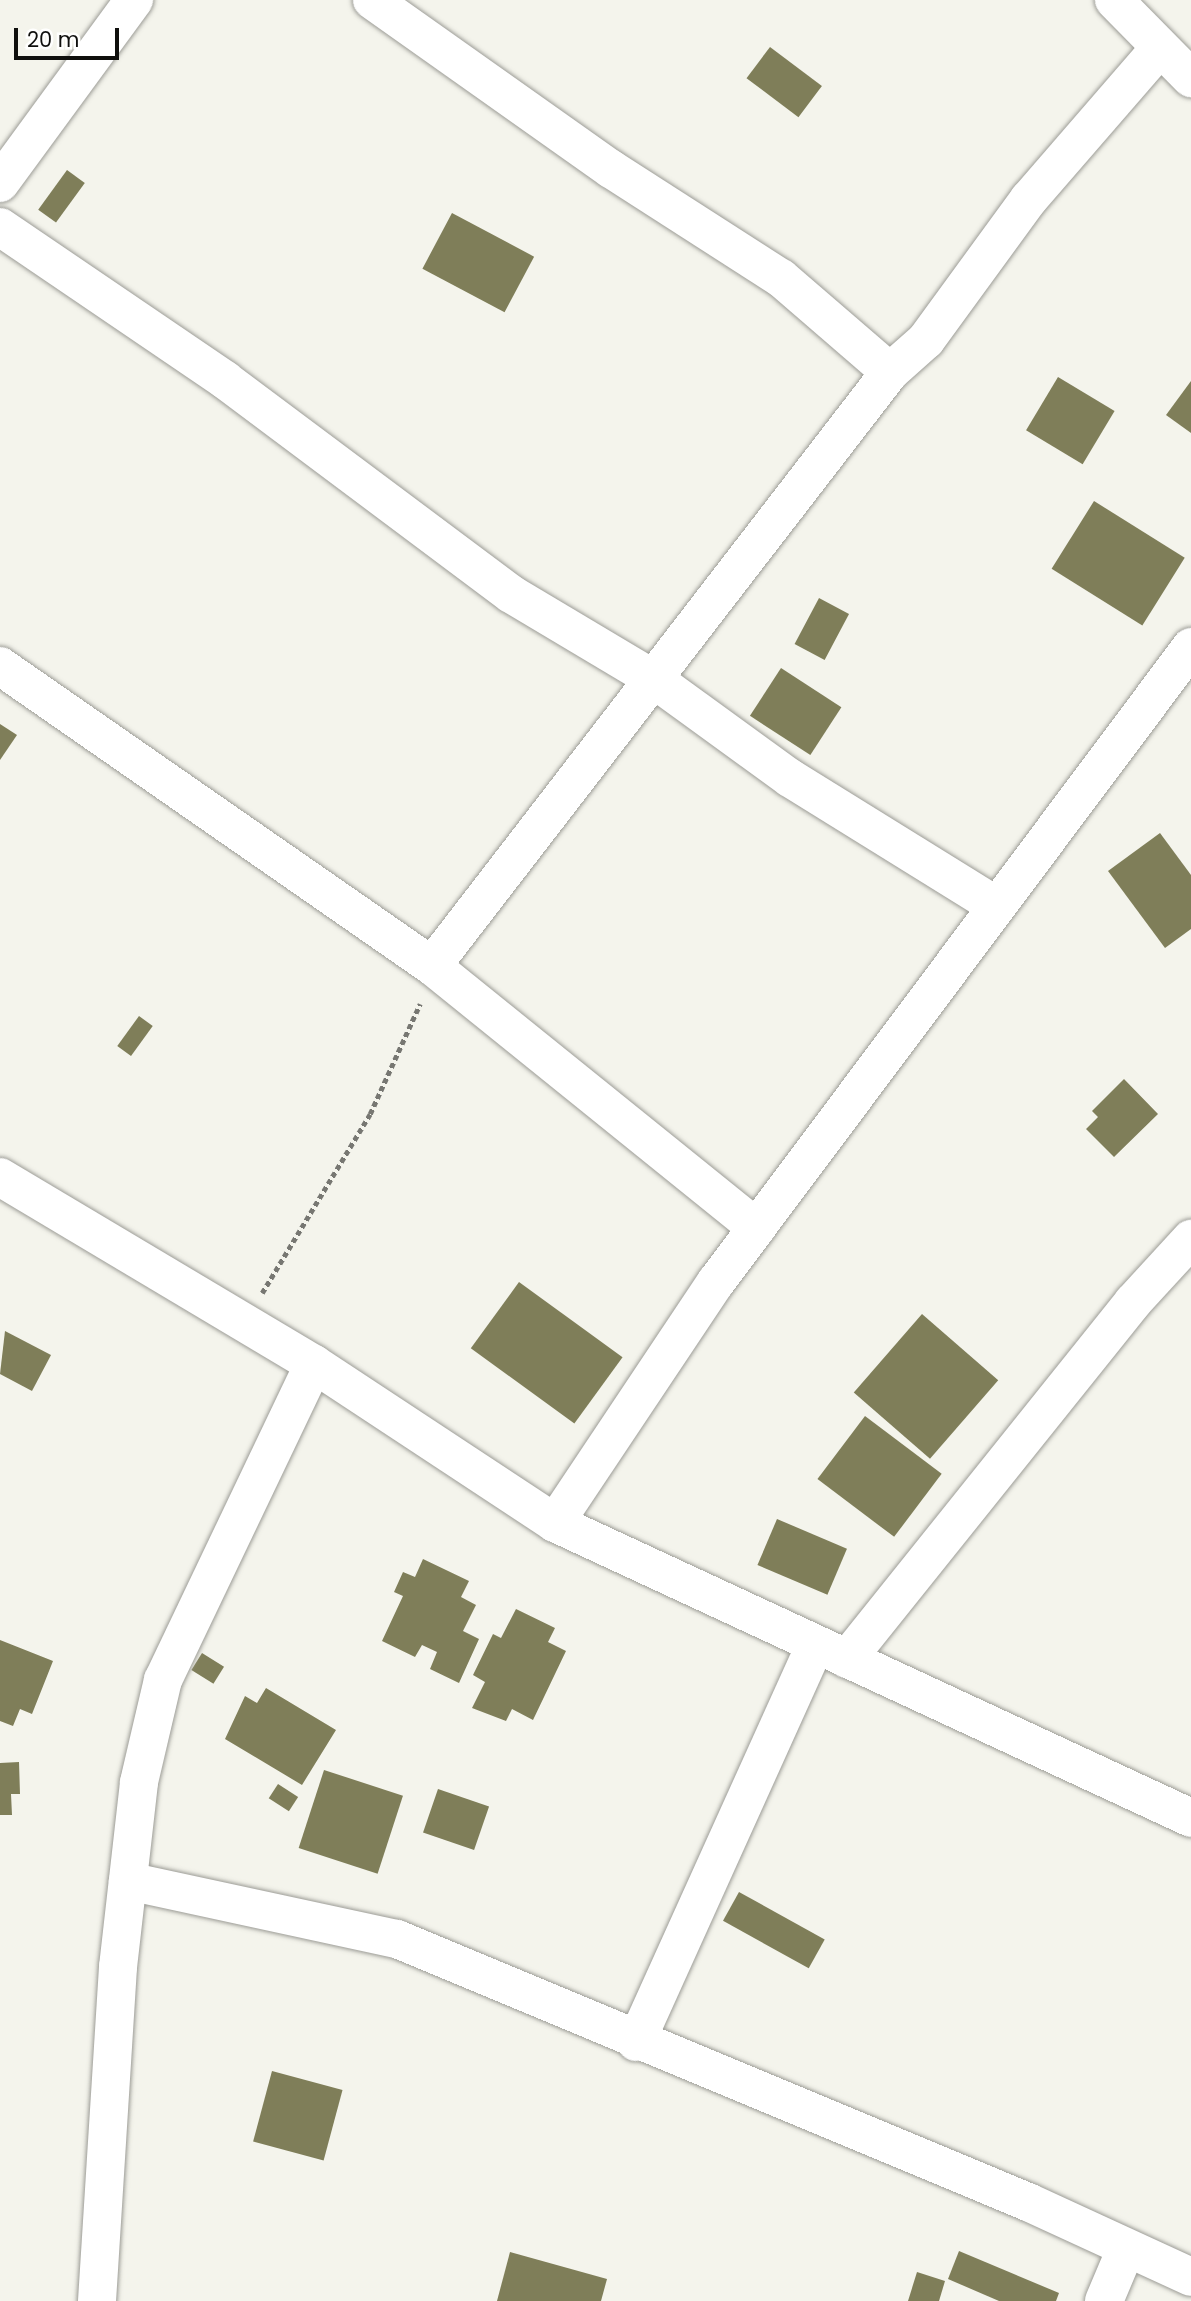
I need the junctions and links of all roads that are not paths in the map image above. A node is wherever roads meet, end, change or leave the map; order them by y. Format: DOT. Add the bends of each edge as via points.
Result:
graph roads {
  1 [pos="134,0"];
  2 [pos="372,0"];
  3 [pos="1114,0"];
  4 [pos="1159,49"];
  5 [pos="1191,78"];
  6 [pos="7,162"];
  7 [pos="0,227"];
  8 [pos="890,372"];
  9 [pos="1191,648"];
  10 [pos="0,666"];
  11 [pos="655,680"];
  12 [pos="995,905"];
  13 [pos="432,966"];
  14 [pos="0,1177"];
  15 [pos="757,1228"];
  16 [pos="1191,1239"];
  17 [pos="314,1364"];
  18 [pos="555,1523"];
  19 [pos="831,1653"];
  20 [pos="1190,1815"];
  21 [pos="128,1881"];
  22 [pos="636,2042"];
  23 [pos="1126,2249"];
  24 [pos="1191,2277"];
  25 [pos="97,2301"];
  26 [pos="1104,2301"];
  1 -- 6 [label="street"];
  2 -- 8 [label="street" via="611,169 781,278"];
  3 -- 4 [label="street"];
  4 -- 5 [label="street"];
  4 -- 8 [label="street" via="1029,199 926,340"];
  7 -- 11 [label="street" via="225,380 511,594"];
  8 -- 11 [label="street"];
  9 -- 12 [label="street"];
  10 -- 13 [label="street"];
  11 -- 12 [label="street" via="790,778"];
  11 -- 13 [label="street"];
  12 -- 15 [label="street"];
  13 -- 15 [label="street"];
  14 -- 17 [label="street"];
  15 -- 18 [label="street"];
  16 -- 19 [label="street"];
  17 -- 18 [label="street"];
  17 -- 21 [label="street" via="163,1680 139,1782"];
  18 -- 19 [label="street"];
  19 -- 20 [label="street"];
  19 -- 22 [label="street"];
  21 -- 22 [label="street" via="397,1940"];
  21 -- 25 [label="street"];
  22 -- 23 [label="street" via="1028,2202"];
  23 -- 24 [label="street"];
  23 -- 26 [label="street"];
}
